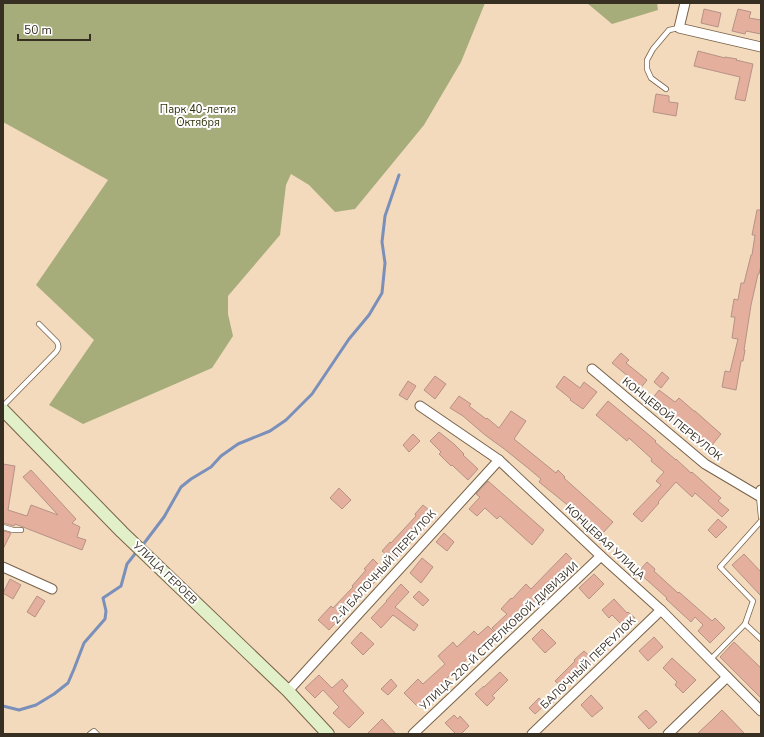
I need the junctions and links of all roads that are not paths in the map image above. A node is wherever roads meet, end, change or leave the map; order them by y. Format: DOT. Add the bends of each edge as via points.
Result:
graph roads {
  1 [pos="684,3"];
  2 [pos="679,28"];
  3 [pos="761,47"];
  4 [pos="666,89"];
  5 [pos="39,324"];
  6 [pos="592,369"];
  7 [pos="3,406"];
  8 [pos="420,406"];
  9 [pos="3,410"];
  10 [pos="499,460"];
  11 [pos="760,493"];
  12 [pos="761,518"];
  13 [pos="761,521"];
  14 [pos="3,527"];
  15 [pos="21,530"];
  16 [pos="601,556"];
  17 [pos="3,567"];
  18 [pos="52,589"];
  19 [pos="661,610"];
  20 [pos="745,624"];
  21 [pos="761,639"];
  22 [pos="710,660"];
  23 [pos="727,677"];
  24 [pos="288,691"];
  25 [pos="761,711"];
  26 [pos="90,734"];
  27 [pos="97,734"];
  28 [pos="328,734"];
  29 [pos="413,734"];
  30 [pos="532,734"];
  31 [pos="668,734"];
  1 -- 2 [label="street"];
  2 -- 3 [label="street"];
  2 -- 4 [label="lane" via="669,30 647,60 647,69 652,78"];
  5 -- 7 [label="lane" via="57,342 59,348"];
  6 -- 11 [label="street, КОНЦЕВОЙ ПЕРЕУЛОК" via="705,464"];
  8 -- 10 [label="street, КОНЦЕВАЯ УЛИЦА"];
  9 -- 24 [label="street, УЛИЦА ГЕРОЕВ" via="122,532"];
  10 -- 16 [label="street, КОНЦЕВАЯ УЛИЦА"];
  10 -- 24 [label="street, 2-Й БАЛОЧНЫЙ ПЕРЕУЛОК"];
  11 -- 12 [label="lane"];
  13 -- 20 [label="lane" via="720,567 753,601"];
  14 -- 15 [label="lane"];
  16 -- 19 [label="street, КОНЦЕВАЯ УЛИЦА"];
  16 -- 29 [label="street, УЛИЦА 220-Й СТРЕЛКОВОЙ ДИВИЗИИ"];
  17 -- 18 [label="street"];
  19 -- 22 [label="street, КОНЦЕВАЯ УЛИЦА"];
  19 -- 30 [label="street, БАЛОЧНЫЙ ПЕРЕУЛОК"];
  20 -- 21 [label="lane"];
  20 -- 22 [label="lane"];
  22 -- 23 [label="street, КОНЦЕВАЯ УЛИЦА"];
  23 -- 25 [label="street, КОНЦЕВАЯ УЛИЦА"];
  23 -- 31 [label="street"];
  24 -- 28 [label="street, УЛИЦА ГЕРОЕВ"];
  26 -- 27 [label="lane" via="94,731"];
}
